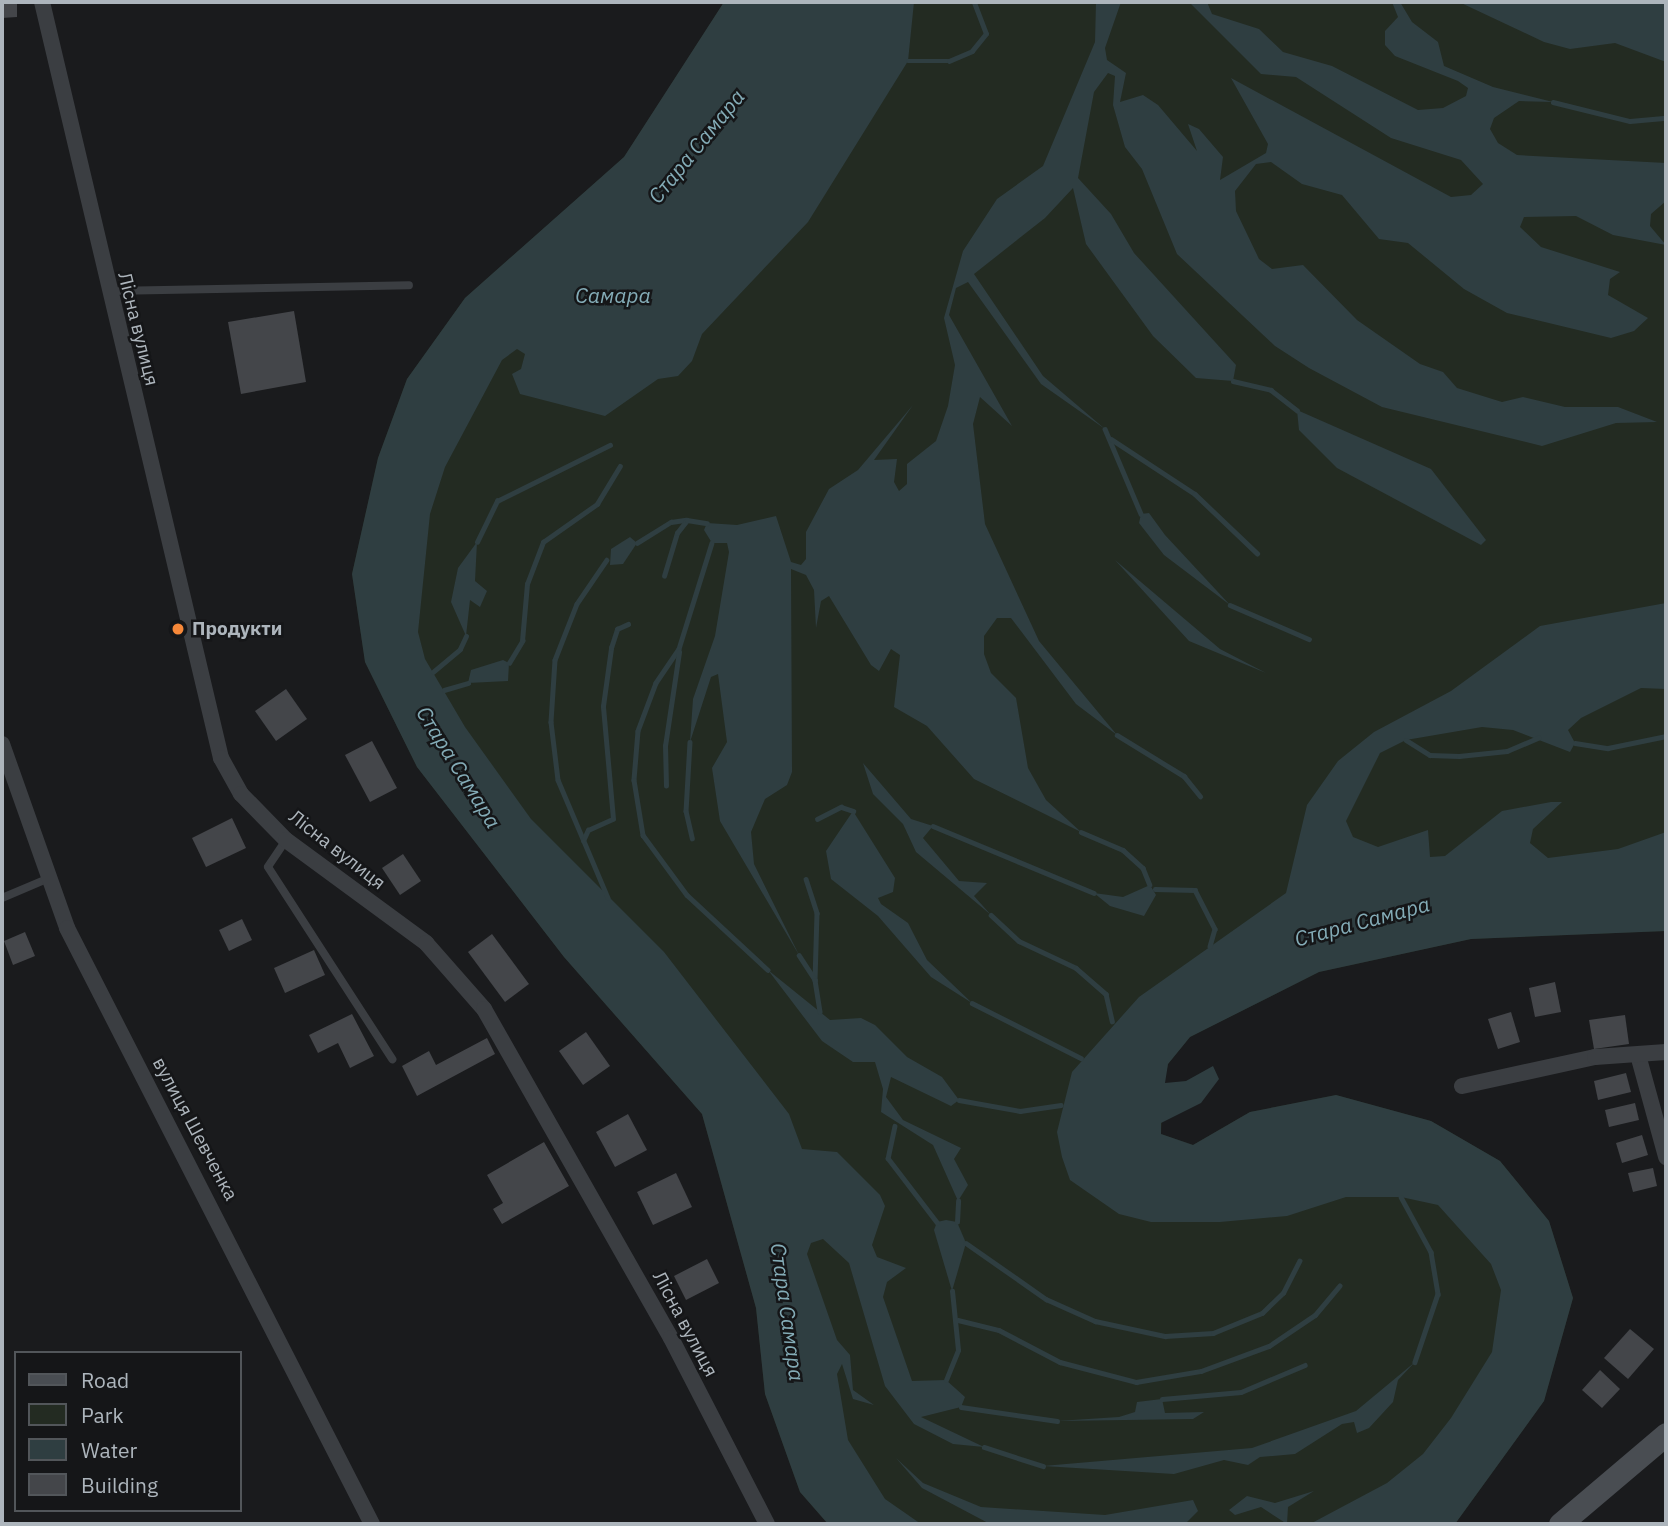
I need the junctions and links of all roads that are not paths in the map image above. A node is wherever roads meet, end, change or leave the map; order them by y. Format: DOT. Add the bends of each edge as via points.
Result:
graph roads {
  1 [pos="42,2"];
  2 [pos="409,285"];
  3 [pos="107,292"];
  4 [pos="2,744"];
  5 [pos="286,840"];
  6 [pos="47,879"];
  7 [pos="2,898"];
  8 [pos="1666,1052"];
  9 [pos="1638,1055"];
  10 [pos="391,1059"];
  11 [pos="1462,1086"];
  12 [pos="1666,1157"];
  13 [pos="1666,1434"];
  14 [pos="372,1524"];
  15 [pos="767,1524"];
  16 [pos="1560,1524"];
  1 -- 3 [label="street, Лісна вулиця"];
  2 -- 3 [label="lane"];
  3 -- 5 [label="street, Лісна вулиця" via="221,758 241,793"];
  4 -- 6 [label="street, вулиця Шевченка"];
  5 -- 10 [label="lane" via="268,867"];
  5 -- 15 [label="street, Лісна вулиця" via="426,943 484,1009 666,1330"];
  6 -- 7 [label="lane"];
  6 -- 14 [label="street, вулиця Шевченка"];
  8 -- 9 [label="street"];
  9 -- 11 [label="street" via="1595,1057"];
  9 -- 12 [label="street"];
  13 -- 16 [label="street"];
}
